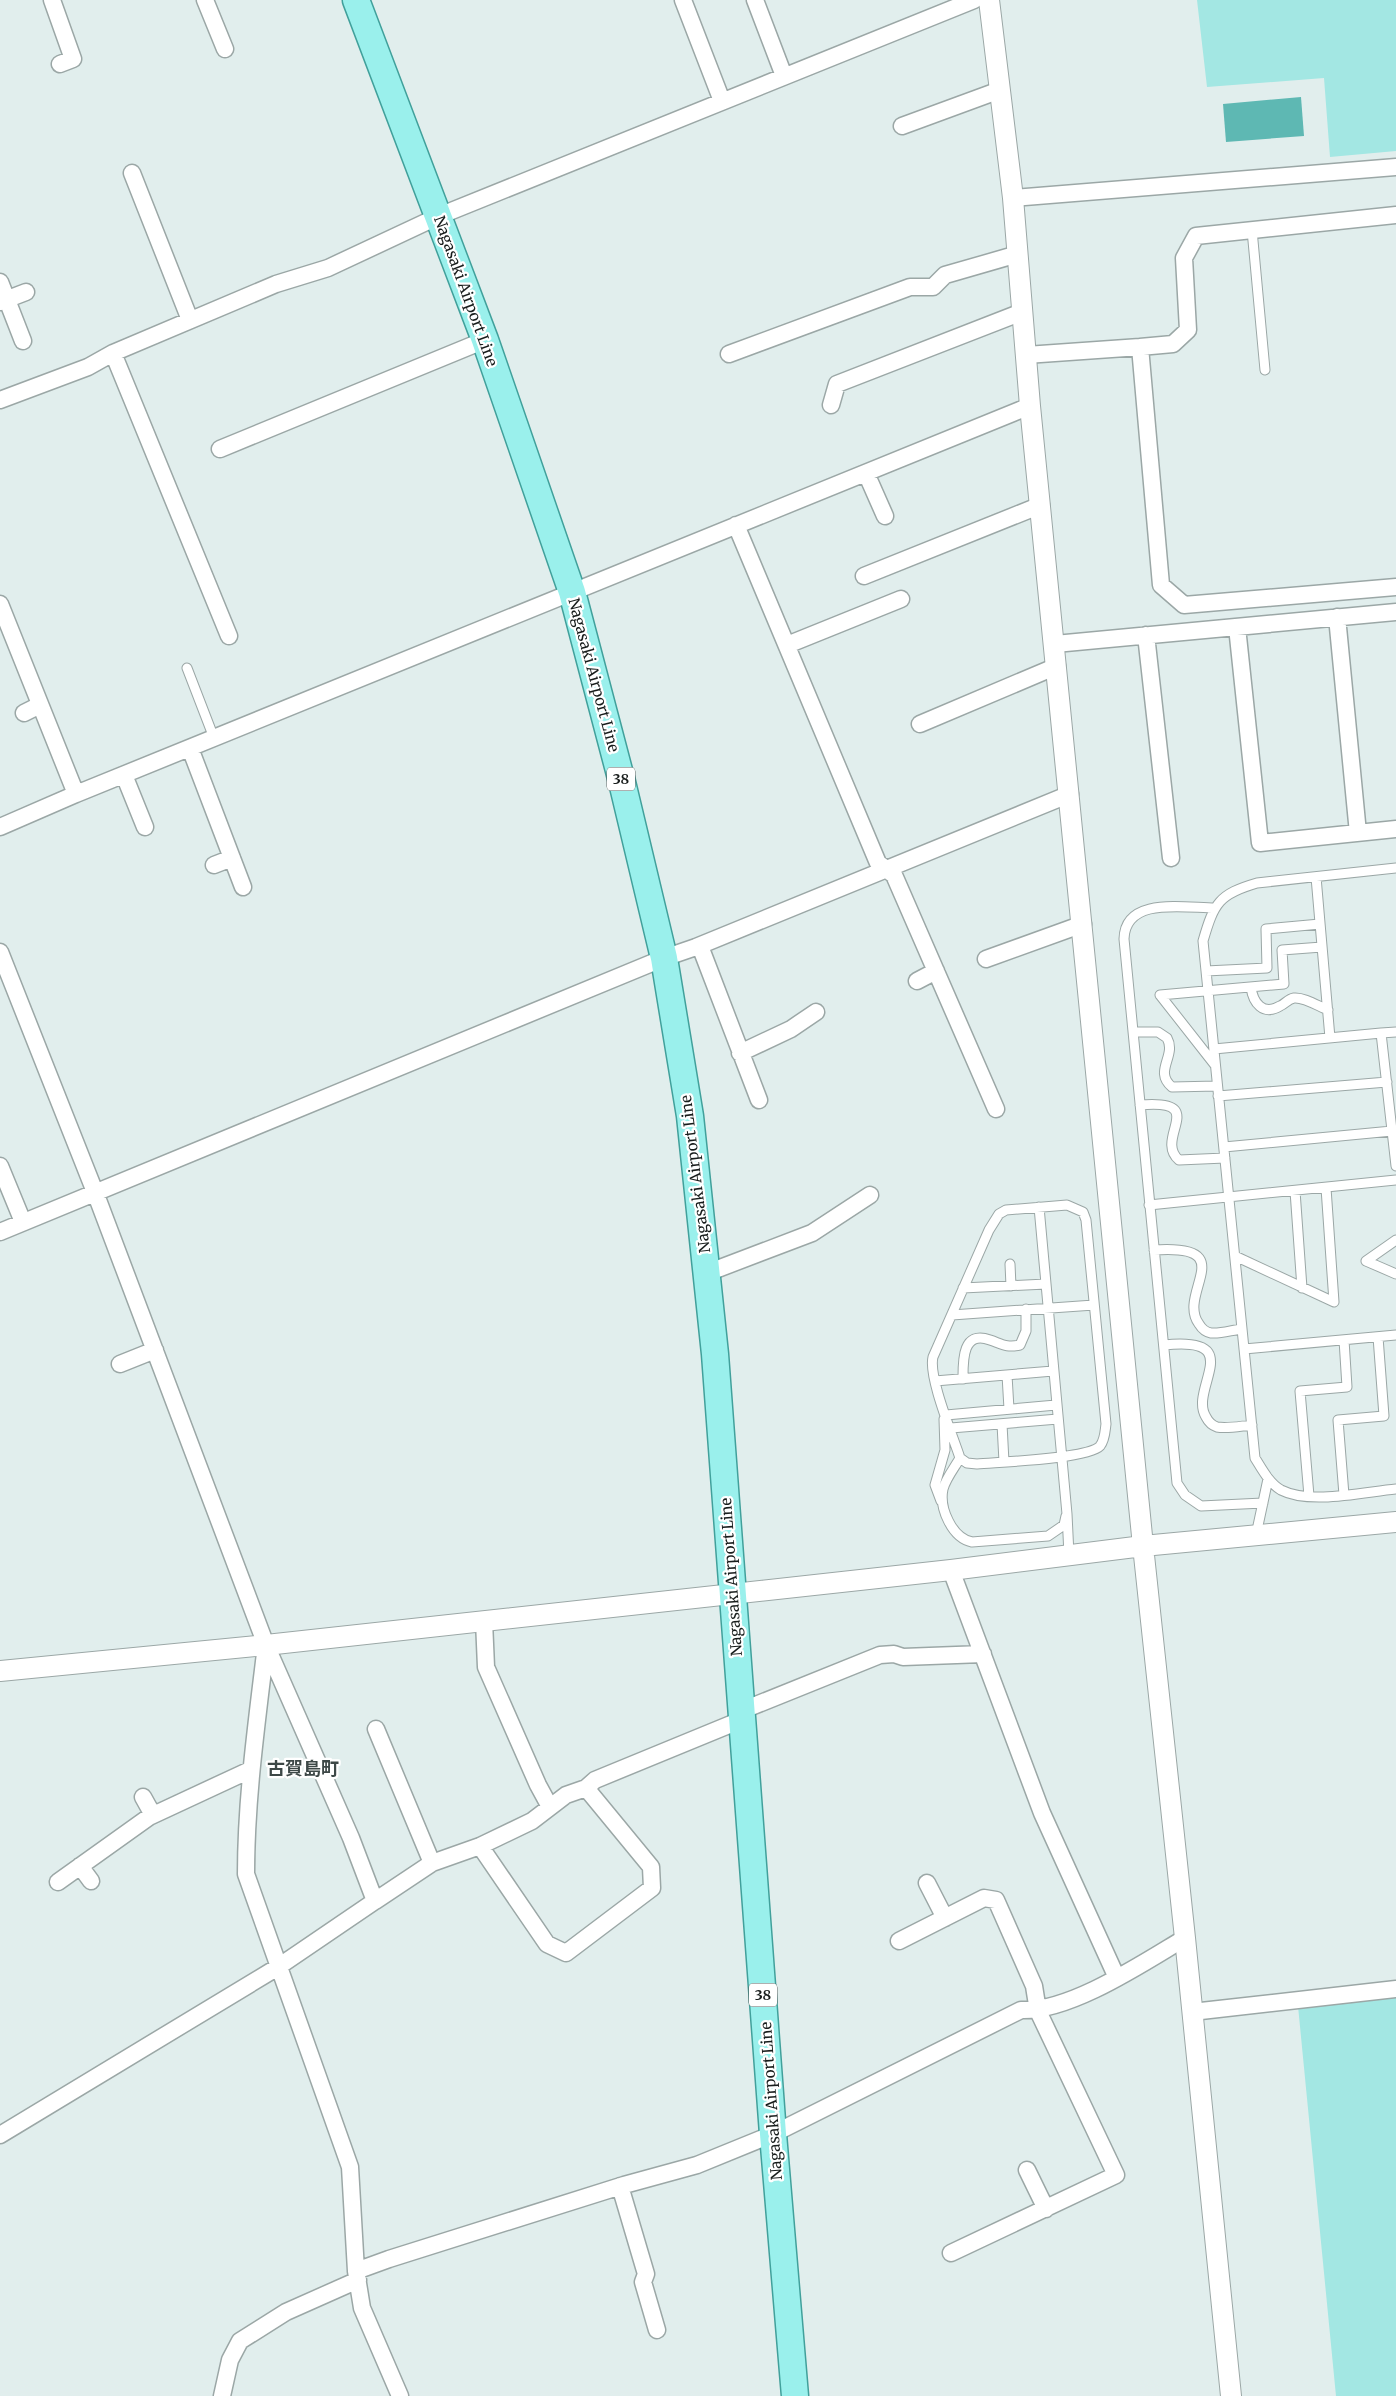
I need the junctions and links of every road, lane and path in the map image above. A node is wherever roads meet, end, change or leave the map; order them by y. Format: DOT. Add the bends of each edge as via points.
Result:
graph roads {
  1 [pos="52,0"];
  2 [pos="205,0"];
  3 [pos="356,0"];
  4 [pos="684,0"];
  5 [pos="755,0"];
  6 [pos="974,0"];
  7 [pos="989,0"];
  8 [pos="225,49"];
  9 [pos="60,64"];
  10 [pos="784,76"];
  11 [pos="1000,90"];
  12 [pos="722,101"];
  13 [pos="902,126"];
  14 [pos="1396,167"];
  15 [pos="132,174"];
  16 [pos="1013,198"];
  17 [pos="1396,215"];
  18 [pos="439,216"];
  19 [pos="1252,230"];
  20 [pos="1018,254"];
  21 [pos="0,282"];
  22 [pos="26,292"];
  23 [pos="3,301"];
  24 [pos="1022,312"];
  25 [pos="190,320"];
  26 [pos="485,340"];
  27 [pos="23,341"];
  28 [pos="1140,347"];
  29 [pos="113,353"];
  30 [pos="729,354"];
  31 [pos="1026,355"];
  32 [pos="1265,370"];
  33 [pos="0,400"];
  34 [pos="831,405"];
  35 [pos="1030,406"];
  36 [pos="220,449"];
  37 [pos="866,473"];
  38 [pos="1041,505"];
  39 [pos="885,516"];
  40 [pos="736,525"];
  41 [pos="864,576"];
  42 [pos="1396,587"];
  43 [pos="572,592"];
  44 [pos="902,599"];
  45 [pos="0,604"];
  46 [pos="1396,612"];
  47 [pos="1337,617"];
  48 [pos="1237,627"];
  49 [pos="1146,635"];
  50 [pos="229,636"];
  51 [pos="1055,644"];
  52 [pos="787,645"];
  53 [pos="1057,666"];
  54 [pos="187,668"];
  55 [pos="40,705"];
  56 [pos="24,713"];
  57 [pos="920,724"];
  58 [pos="214,738"];
  59 [pos="190,748"];
  60 [pos="124,775"];
  61 [pos="76,794"];
  62 [pos="1070,794"];
  63 [pos="145,826"];
  64 [pos="0,827"];
  65 [pos="1396,829"];
  66 [pos="1358,833"];
  67 [pos="232,858"];
  68 [pos="1171,858"];
  69 [pos="214,865"];
  70 [pos="886,868"];
  71 [pos="1396,868"];
  72 [pos="1316,877"];
  73 [pos="243,887"];
  74 [pos="1214,908"];
  75 [pos="1083,924"];
  76 [pos="1320,924"];
  77 [pos="700,946"];
  78 [pos="1322,947"];
  79 [pos="0,952"];
  80 [pos="664,958"];
  81 [pos="986,959"];
  82 [pos="936,971"];
  83 [pos="1206,971"];
  84 [pos="917,981"];
  85 [pos="1251,987"];
  86 [pos="1208,992"];
  87 [pos="1328,1010"];
  88 [pos="816,1012"];
  89 [pos="1133,1032"];
  90 [pos="1396,1032"];
  91 [pos="1381,1033"];
  92 [pos="1330,1038"];
  93 [pos="1214,1049"];
  94 [pos="740,1053"];
  95 [pos="1215,1065"];
  96 [pos="1387,1082"];
  97 [pos="1217,1086"];
  98 [pos="1218,1096"];
  99 [pos="759,1100"];
  100 [pos="1140,1105"];
  101 [pos="996,1109"];
  102 [pos="1392,1131"];
  103 [pos="1224,1146"];
  104 [pos="1225,1158"];
  105 [pos="0,1166"];
  106 [pos="1396,1166"];
  107 [pos="1396,1180"];
  108 [pos="1326,1188"];
  109 [pos="1295,1191"];
  110 [pos="95,1192"];
  111 [pos="870,1195"];
  112 [pos="1229,1196"];
  113 [pos="1150,1205"];
  114 [pos="1039,1207"];
  115 [pos="23,1222"];
  116 [pos="0,1232"];
  117 [pos="1396,1240"];
  118 [pos="1154,1250"];
  119 [pos="1235,1256"];
  120 [pos="1010,1264"];
  121 [pos="707,1273"];
  122 [pos="1396,1274"];
  123 [pos="1046,1284"];
  124 [pos="1011,1286"];
  125 [pos="963,1288"];
  126 [pos="1302,1288"];
  127 [pos="1094,1305"];
  128 [pos="1048,1308"];
  129 [pos="1026,1309"];
  130 [pos="952,1315"];
  131 [pos="1242,1329"];
  132 [pos="1396,1335"];
  133 [pos="1378,1337"];
  134 [pos="1344,1340"];
  135 [pos="1164,1345"];
  136 [pos="1244,1349"];
  137 [pos="155,1350"];
  138 [pos="120,1364"];
  139 [pos="1053,1371"];
  140 [pos="1007,1375"];
  141 [pos="963,1378"];
  142 [pos="935,1381"];
  143 [pos="942,1401"];
  144 [pos="1056,1405"];
  145 [pos="1009,1409"];
  146 [pos="946,1415"];
  147 [pos="1058,1419"];
  148 [pos="1002,1424"];
  149 [pos="1252,1425"];
  150 [pos="951,1428"];
  151 [pos="1061,1457"];
  152 [pos="960,1458"];
  153 [pos="1004,1462"];
  154 [pos="1268,1479"];
  155 [pos="1396,1489"];
  156 [pos="1344,1495"];
  157 [pos="1309,1496"];
  158 [pos="1263,1503"];
  159 [pos="943,1506"];
  160 [pos="1067,1514"];
  161 [pos="1396,1522"];
  162 [pos="1256,1536"];
  163 [pos="1143,1546"];
  164 [pos="1069,1555"];
  165 [pos="951,1570"];
  166 [pos="732,1593"];
  167 [pos="484,1621"];
  168 [pos="266,1645"];
  169 [pos="983,1654"];
  170 [pos="0,1671"];
  171 [pos="741,1715"];
  172 [pos="376,1729"];
  173 [pos="250,1770"];
  174 [pos="586,1788"];
  175 [pos="143,1797"];
  176 [pos="550,1807"];
  177 [pos="153,1815"];
  178 [pos="480,1846"];
  179 [pos="432,1863"];
  180 [pos="80,1866"];
  181 [pos="91,1881"];
  182 [pos="58,1882"];
  183 [pos="927,1883"];
  184 [pos="375,1901"];
  185 [pos="945,1918"];
  186 [pos="1185,1938"];
  187 [pos="899,1941"];
  188 [pos="278,1967"];
  189 [pos="1117,1978"];
  190 [pos="1396,1990"];
  191 [pos="1038,2011"];
  192 [pos="1192,2012"];
  193 [pos="773,2134"];
  194 [pos="0,2135"];
  195 [pos="1027,2170"];
  196 [pos="620,2186"];
  197 [pos="1046,2209"];
  198 [pos="951,2253"];
  199 [pos="357,2275"];
  200 [pos="657,2330"];
  201 [pos="222,2396"];
  202 [pos="400,2396"];
  203 [pos="795,2396"];
  204 [pos="1231,2396"];
  1 -- 9 [label="street" via="73,59"];
  2 -- 8 [label="street"];
  3 -- 18 [label="main road, Nagasaki Airport Line / 38"];
  4 -- 12 [label="street"];
  5 -- 10 [label="street"];
  6 -- 10 [label="street"];
  7 -- 11 [label="street"];
  10 -- 12 [label="street"];
  11 -- 13 [label="street"];
  11 -- 16 [label="street"];
  12 -- 18 [label="street"];
  14 -- 16 [label="street"];
  15 -- 25 [label="street"];
  16 -- 20 [label="street"];
  17 -- 19 [label="street"];
  18 -- 25 [label="street" via="328,268 276,284"];
  18 -- 26 [label="main road, Nagasaki Airport Line / 38"];
  19 -- 28 [label="street" via="1196,236 1184,258 1188,330 1173,344"];
  19 -- 32 [label="lane"];
  20 -- 24 [label="street"];
  20 -- 30 [label="street" via="945,275 933,287 910,287"];
  21 -- 23 [label="street"];
  22 -- 23 [label="street"];
  23 -- 27 [label="street"];
  24 -- 31 [label="street"];
  24 -- 34 [label="street" via="837,384"];
  25 -- 29 [label="street"];
  26 -- 36 [label="street"];
  26 -- 43 [label="main road, Nagasaki Airport Line / 38"];
  28 -- 31 [label="street"];
  28 -- 42 [label="street" via="1161,585 1184,605"];
  29 -- 33 [label="street" via="88,367"];
  29 -- 50 [label="street"];
  31 -- 35 [label="street"];
  35 -- 37 [label="street"];
  35 -- 38 [label="street"];
  37 -- 39 [label="street"];
  37 -- 40 [label="street"];
  38 -- 41 [label="street"];
  38 -- 51 [label="street"];
  40 -- 43 [label="street"];
  40 -- 52 [label="street"];
  43 -- 58 [label="street"];
  43 -- 80 [label="main road, Nagasaki Airport Line / 38"];
  44 -- 52 [label="street"];
  45 -- 55 [label="street"];
  46 -- 47 [label="street"];
  47 -- 48 [label="street"];
  47 -- 66 [label="street"];
  48 -- 49 [label="street"];
  48 -- 66 [label="street" via="1260,843"];
  49 -- 51 [label="street"];
  49 -- 68 [label="street"];
  51 -- 53 [label="street"];
  52 -- 70 [label="street" via="878,862"];
  53 -- 57 [label="street"];
  53 -- 62 [label="street"];
  54 -- 58 [label="lane"];
  55 -- 56 [label="street"];
  55 -- 61 [label="street"];
  58 -- 59 [label="street"];
  59 -- 60 [label="street"];
  59 -- 67 [label="street"];
  60 -- 61 [label="street"];
  60 -- 63 [label="street"];
  61 -- 64 [label="street"];
  62 -- 70 [label="street"];
  62 -- 75 [label="street"];
  65 -- 66 [label="street"];
  67 -- 69 [label="street"];
  67 -- 73 [label="street"];
  70 -- 77 [label="street"];
  70 -- 82 [label="street" via="894,874"];
  71 -- 72 [label="lane"];
  72 -- 74 [label="lane" via="1257,883 1235,890"];
  72 -- 76 [label="lane"];
  74 -- 83 [label="lane" via="1203,941"];
  74 -- 89 [label="lane" via="1154,908 1139,911 1130,918 1124,929 1124,939"];
  75 -- 81 [label="street"];
  75 -- 163 [label="street"];
  76 -- 78 [label="lane"];
  76 -- 83 [label="lane" via="1266,928 1267,968"];
  77 -- 80 [label="street"];
  77 -- 94 [label="street"];
  78 -- 85 [label="lane" via="1282,950 1284,984"];
  78 -- 87 [label="lane"];
  79 -- 110 [label="street"];
  80 -- 110 [label="street"];
  80 -- 121 [label="main road, Nagasaki Airport Line / 38" via="690,1116"];
  82 -- 84 [label="street"];
  82 -- 101 [label="street"];
  83 -- 86 [label="lane"];
  85 -- 86 [label="lane"];
  85 -- 87 [label="lane" via="1254,1002 1262,1008 1274,1010 1292,998 1299,998"];
  86 -- 93 [label="lane"];
  86 -- 95 [label="lane" via="1160,995"];
  87 -- 92 [label="lane"];
  88 -- 94 [label="street" via="791,1029"];
  89 -- 97 [label="lane" via="1158,1032 1168,1038 1170,1049 1163,1075 1172,1087"];
  89 -- 100 [label="lane"];
  90 -- 91 [label="lane"];
  91 -- 92 [label="lane"];
  91 -- 96 [label="lane"];
  92 -- 93 [label="lane"];
  93 -- 95 [label="lane"];
  94 -- 99 [label="street"];
  95 -- 97 [label="lane"];
  96 -- 98 [label="lane"];
  96 -- 102 [label="lane"];
  97 -- 98 [label="lane"];
  98 -- 103 [label="lane"];
  100 -- 104 [label="lane" via="1158,1103 1175,1110 1178,1122 1170,1148 1179,1160"];
  100 -- 113 [label="lane"];
  102 -- 103 [label="lane"];
  102 -- 106 [label="lane"];
  103 -- 104 [label="lane"];
  104 -- 112 [label="lane"];
  105 -- 115 [label="street"];
  107 -- 108 [label="lane"];
  108 -- 109 [label="lane"];
  108 -- 126 [label="lane" via="1334,1302"];
  109 -- 112 [label="lane"];
  109 -- 126 [label="lane"];
  110 -- 115 [label="street"];
  110 -- 137 [label="street"];
  111 -- 121 [label="street" via="812,1233"];
  112 -- 113 [label="lane"];
  112 -- 119 [label="lane"];
  113 -- 118 [label="lane"];
  114 -- 123 [label="lane"];
  114 -- 125 [label="lane" via="1006,1210 999,1214"];
  114 -- 127 [label="lane" via="1067,1205 1083,1212"];
  115 -- 116 [label="street"];
  117 -- 122 [label="lane" via="1366,1261"];
  118 -- 131 [label="lane" via="1183,1250 1199,1259 1202,1278 1192,1309 1204,1331"];
  118 -- 135 [label="lane"];
  119 -- 126 [label="lane"];
  119 -- 131 [label="lane"];
  120 -- 124 [label="lane"];
  121 -- 166 [label="main road, Nagasaki Airport Line / 38"];
  123 -- 124 [label="lane"];
  123 -- 128 [label="lane"];
  124 -- 125 [label="lane"];
  125 -- 130 [label="lane"];
  127 -- 128 [label="lane"];
  127 -- 151 [label="lane" via="1106,1424 1104,1439 1091,1451"];
  128 -- 129 [label="lane"];
  128 -- 139 [label="lane"];
  129 -- 130 [label="lane"];
  129 -- 141 [label="lane" via="1026,1331 1020,1345 1002,1346 983,1339 968,1344 963,1356"];
  130 -- 142 [label="lane" via="931,1365"];
  131 -- 136 [label="lane"];
  132 -- 133 [label="lane"];
  133 -- 134 [label="lane"];
  133 -- 156 [label="lane" via="1384,1416 1338,1420"];
  134 -- 136 [label="lane"];
  134 -- 157 [label="lane" via="1347,1387 1300,1391"];
  135 -- 149 [label="lane" via="1192,1345 1208,1354 1211,1372 1200,1403 1212,1425"];
  135 -- 158 [label="lane" via="1177,1482 1185,1495 1201,1506"];
  136 -- 149 [label="lane"];
  137 -- 138 [label="street"];
  137 -- 168 [label="street"];
  139 -- 140 [label="lane"];
  139 -- 144 [label="lane"];
  140 -- 141 [label="lane"];
  140 -- 145 [label="lane"];
  141 -- 142 [label="lane"];
  142 -- 143 [label="lane"];
  143 -- 146 [label="lane"];
  143 -- 159 [label="lane" via="945,1450 935,1485"];
  144 -- 145 [label="lane"];
  144 -- 147 [label="lane"];
  145 -- 146 [label="lane"];
  146 -- 150 [label="lane"];
  147 -- 148 [label="lane"];
  147 -- 151 [label="lane"];
  148 -- 150 [label="lane"];
  148 -- 153 [label="lane"];
  149 -- 154 [label="lane" via="1255,1458"];
  150 -- 152 [label="lane"];
  151 -- 153 [label="lane"];
  151 -- 160 [label="lane"];
  152 -- 153 [label="lane" via="967,1464"];
  152 -- 159 [label="lane" via="944,1487"];
  154 -- 157 [label="lane" via="1282,1490"];
  154 -- 158 [label="lane"];
  155 -- 156 [label="lane"];
  156 -- 157 [label="lane"];
  158 -- 162 [label="lane"];
  159 -- 160 [label="lane" via="955,1533 972,1542 1048,1536 1064,1525"];
  160 -- 164 [label="lane"];
  161 -- 162 [label="street"];
  162 -- 163 [label="street"];
  163 -- 164 [label="street"];
  163 -- 186 [label="street"];
  164 -- 165 [label="street"];
  165 -- 166 [label="street"];
  165 -- 169 [label="street"];
  166 -- 167 [label="street"];
  166 -- 171 [label="main road, Nagasaki Airport Line / 38"];
  167 -- 168 [label="street"];
  167 -- 176 [label="street" via="486,1667"];
  168 -- 170 [label="street"];
  168 -- 173 [label="street"];
  168 -- 184 [label="street"];
  169 -- 171 [label="street" via="880,1655"];
  169 -- 189 [label="street" via="1042,1813"];
  171 -- 174 [label="street" via="594,1780"];
  171 -- 193 [label="main road, Nagasaki Airport Line / 38"];
  172 -- 179 [label="street"];
  173 -- 177 [label="street"];
  173 -- 188 [label="street" via="246,1874"];
  174 -- 176 [label="street"];
  174 -- 178 [label="street" via="651,1867 652,1888 566,1953 547,1944"];
  175 -- 177 [label="street"];
  176 -- 178 [label="street" via="532,1821"];
  177 -- 180 [label="street"];
  178 -- 179 [label="street"];
  179 -- 184 [label="street"];
  180 -- 181 [label="street"];
  180 -- 182 [label="street"];
  183 -- 185 [label="street"];
  184 -- 188 [label="street"];
  185 -- 187 [label="street"];
  185 -- 191 [label="street" via="984,1898 996,1900 1034,1986"];
  186 -- 189 [label="street"];
  186 -- 192 [label="street"];
  188 -- 194 [label="street"];
  188 -- 199 [label="street" via="350,2167"];
  189 -- 191 [label="street"];
  190 -- 192 [label="street"];
  191 -- 193 [label="street" via="1021,2010"];
  191 -- 197 [label="street" via="1116,2175"];
  192 -- 204 [label="street"];
  193 -- 196 [label="street" via="698,2166"];
  193 -- 203 [label="main road, Nagasaki Airport Line / 38"];
  195 -- 197 [label="street"];
  196 -- 199 [label="street" via="389,2258"];
  196 -- 200 [label="street" via="646,2274 643,2282"];
  197 -- 198 [label="street"];
  199 -- 201 [label="street" via="286,2312 240,2341 230,2360"];
  199 -- 202 [label="street" via="362,2308"];
}
